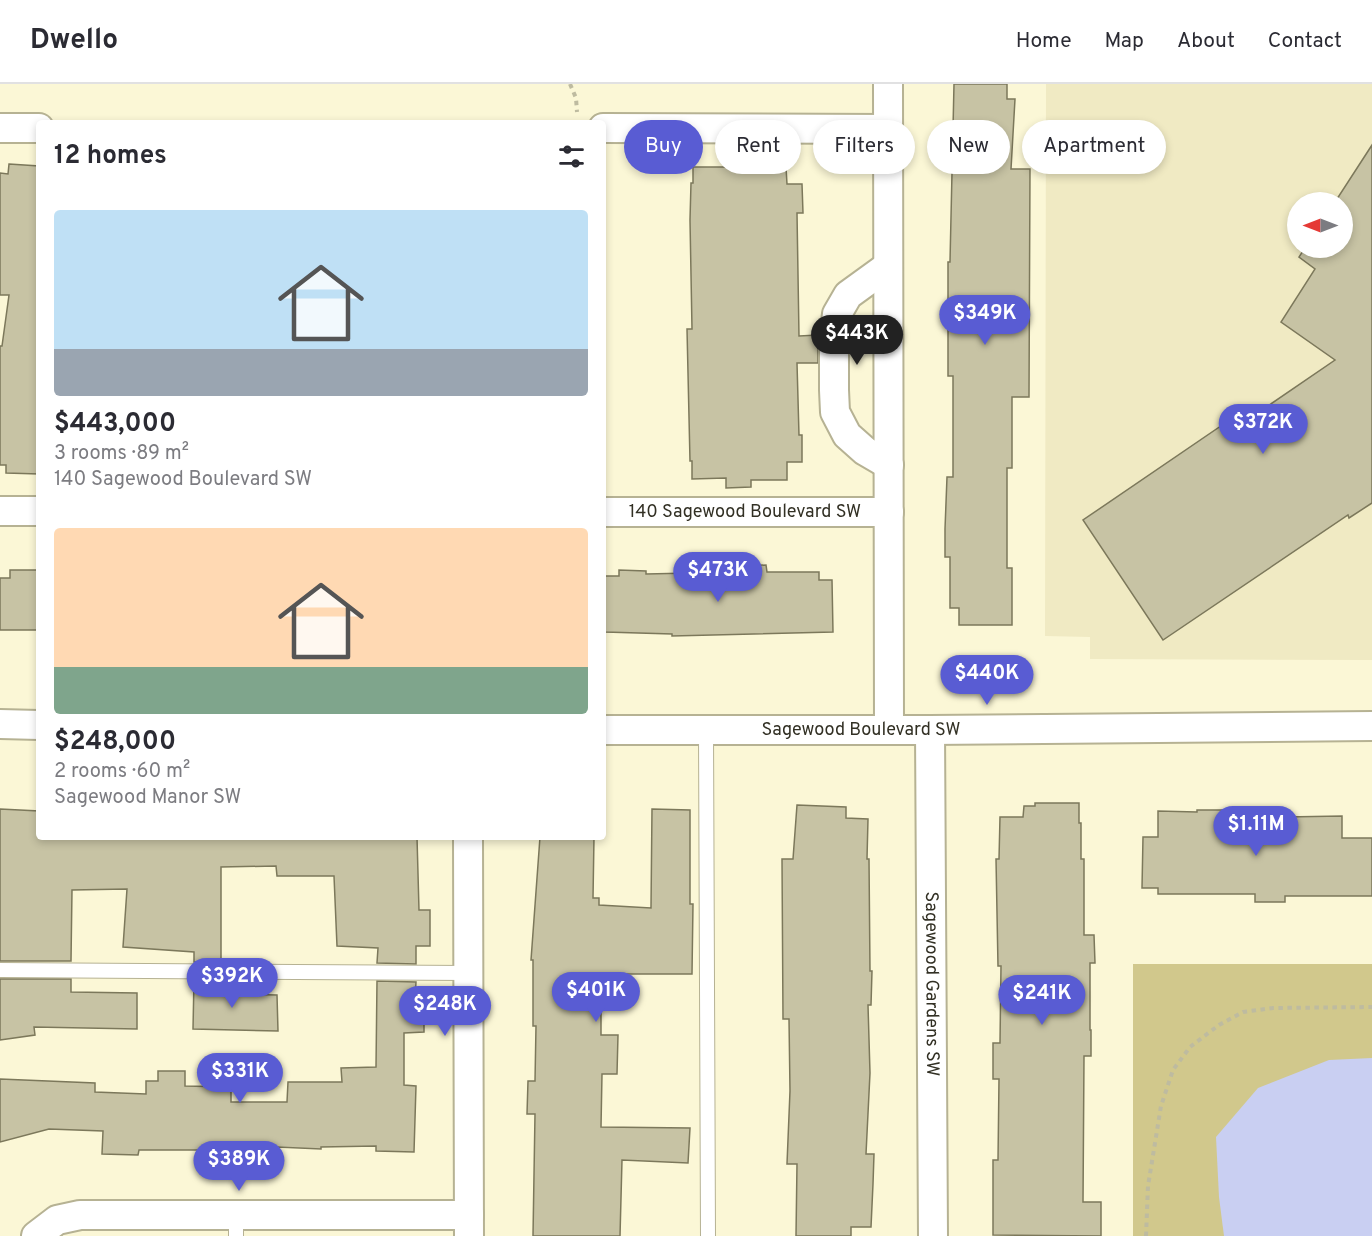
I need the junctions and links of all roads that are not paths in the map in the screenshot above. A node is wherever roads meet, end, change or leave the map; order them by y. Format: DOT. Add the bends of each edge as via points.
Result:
graph roads {
  1 [pos="888,84"];
  2 [pos="888,120"];
  3 [pos="0,128"];
  4 [pos="36,128"];
  5 [pos="606,128"];
  6 [pos="813,129"];
  7 [pos="888,174"];
  8 [pos="888,266"];
  9 [pos="889,465"];
  10 [pos="0,511"];
  11 [pos="36,511"];
  12 [pos="606,512"];
  13 [pos="889,512"];
  14 [pos="0,724"];
  15 [pos="36,725"];
  16 [pos="1372,726"];
  17 [pos="606,730"];
  18 [pos="706,730"];
  19 [pos="889,730"];
  20 [pos="930,730"];
  21 [pos="468,840"];
  22 [pos="0,970"];
  23 [pos="468,973"];
  24 [pos="236,1226"];
  25 [pos="469,1226"];
  26 [pos="36,1236"];
  27 [pos="708,1236"];
  28 [pos="933,1236"];
  1 -- 2 [label="street, 140 Sagewood Boulevard SW"];
  3 -- 4 [label="street"];
  5 -- 6 [label="street"];
  7 -- 8 [label="street, 140 Sagewood Boulevard SW"];
  8 -- 9 [label="street, 140 Sagewood Boulevard SW"];
  8 -- 9 [label="street" via="848,295 837,314 834,390 835,412 847,435"];
  9 -- 13 [label="street, 140 Sagewood Boulevard SW"];
  10 -- 11 [label="street"];
  12 -- 13 [label="street, 140 Sagewood Boulevard SW"];
  13 -- 19 [label="street, 140 Sagewood Boulevard SW"];
  14 -- 15 [label="street"];
  16 -- 20 [label="street, Sagewood Boulevard SW"];
  17 -- 18 [label="street, Sagewood Boulevard SW"];
  18 -- 19 [label="street, Sagewood Boulevard SW"];
  18 -- 27 [label="lane"];
  19 -- 20 [label="street, Sagewood Boulevard SW"];
  20 -- 28 [label="street, Sagewood Gardens SW"];
  21 -- 23 [label="street"];
  22 -- 23 [label="lane"];
  23 -- 25 [label="street"];
  24 -- 25 [label="street"];
  24 -- 26 [label="street" via="80,1215 57,1220"];
}
